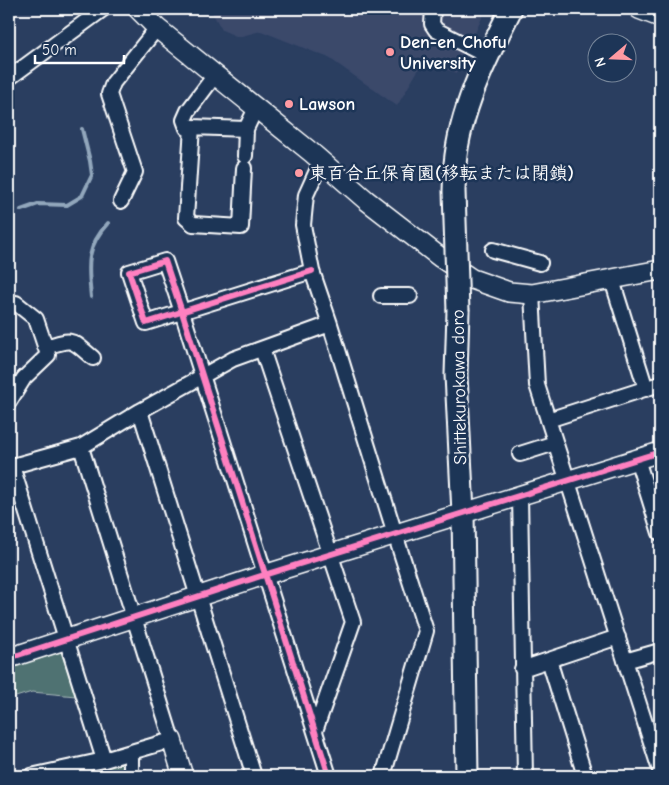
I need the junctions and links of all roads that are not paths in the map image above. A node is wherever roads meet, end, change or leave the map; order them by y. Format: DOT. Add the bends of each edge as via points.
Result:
graph roads {
  1 [pos="103,9"];
  2 [pos="138,9"];
  3 [pos="433,9"];
  4 [pos="511,9"];
  5 [pos="639,9"];
  6 [pos="660,17"];
  7 [pos="157,28"];
  8 [pos="487,56"];
  9 [pos="215,75"];
  10 [pos="9,78"];
  11 [pos="256,108"];
  12 [pos="246,129"];
  13 [pos="192,130"];
  14 [pos="321,162"];
  15 [pos="120,202"];
  16 [pos="493,250"];
  17 [pos="540,263"];
  18 [pos="660,270"];
  19 [pos="312,271"];
  20 [pos="612,280"];
  21 [pos="532,294"];
  22 [pos="381,296"];
  23 [pos="410,296"];
  24 [pos="16,303"];
  25 [pos="182,312"];
  26 [pos="330,324"];
  27 [pos="45,347"];
  28 [pos="262,349"];
  29 [pos="93,358"];
  30 [pos="202,376"];
  31 [pos="660,384"];
  32 [pos="646,389"];
  33 [pos="9,402"];
  34 [pos="140,411"];
  35 [pos="548,420"];
  36 [pos="555,443"];
  37 [pos="81,447"];
  38 [pos="660,452"];
  39 [pos="520,454"];
  40 [pos="637,459"];
  41 [pos="11,467"];
  42 [pos="568,481"];
  43 [pos="520,496"];
  44 [pos="463,513"];
  45 [pos="660,533"];
  46 [pos="395,534"];
  47 [pos="330,555"];
  48 [pos="264,575"];
  49 [pos="198,596"];
  50 [pos="134,618"];
  51 [pos="618,638"];
  52 [pos="66,639"];
  53 [pos="660,651"];
  54 [pos="9,658"];
  55 [pos="549,660"];
  56 [pos="625,661"];
  57 [pos="522,669"];
  58 [pos="315,731"];
  59 [pos="172,740"];
  60 [pos="131,753"];
  61 [pos="104,760"];
  62 [pos="660,770"];
  63 [pos="31,776"];
  64 [pos="131,776"];
  65 [pos="183,776"];
  66 [pos="254,776"];
  67 [pos="329,776"];
  68 [pos="383,776"];
  69 [pos="467,776"];
  70 [pos="525,776"];
  71 [pos="585,776"];
  1 -- 10 [label="street"];
  2 -- 7 [label="street"];
  3 -- 8 [label="street" via="432,24 436,30"];
  4 -- 8 [label="main road, Shittekurokawa doro"];
  5 -- 6 [label="street"];
  7 -- 9 [label="street"];
  7 -- 15 [label="street" via="113,83 109,94 135,172"];
  8 -- 44 [label="main road, Shittekurokawa doro, bridge" via="460,134 455,164 457,400"];
  9 -- 11 [label="street"];
  9 -- 13 [label="street" via="184,120 187,128"];
  11 -- 12 [label="street"];
  11 -- 14 [label="street"];
  12 -- 13 [label="street" via="192,127"];
  12 -- 13 [label="street" via="241,227 193,224 186,218 184,185"];
  14 -- 19 [label="street" via="306,195 303,225"];
  14 -- 21 [label="street" via="441,258 472,278 509,292"];
  16 -- 17 [label="street"];
  18 -- 20 [label="street"];
  19 -- 25 [label="street"];
  19 -- 26 [label="street"];
  20 -- 21 [label="street"];
  20 -- 32 [label="street"];
  21 -- 35 [label="street" via="536,385"];
  22 -- 23 [label="street"];
  24 -- 27 [label="street" via="36,320"];
  25 -- 25 [label="street" via="146,323 129,272 165,261"];
  25 -- 30 [label="street"];
  26 -- 28 [label="street"];
  26 -- 46 [label="street"];
  27 -- 29 [label="street" via="68,340"];
  27 -- 33 [label="street" via="48,355 24,378"];
  28 -- 30 [label="street" via="233,359"];
  28 -- 47 [label="street"];
  30 -- 34 [label="street"];
  30 -- 48 [label="street"];
  31 -- 32 [label="street"];
  32 -- 35 [label="street"];
  34 -- 37 [label="street"];
  34 -- 49 [label="street"];
  35 -- 36 [label="street"];
  36 -- 39 [label="street"];
  36 -- 42 [label="street"];
  37 -- 41 [label="street"];
  37 -- 50 [label="street"];
  38 -- 40 [label="street"];
  40 -- 42 [label="street"];
  40 -- 45 [label="street"];
  41 -- 52 [label="street"];
  42 -- 43 [label="street"];
  42 -- 51 [label="street"];
  43 -- 44 [label="street"];
  43 -- 57 [label="street"];
  44 -- 46 [label="street"];
  44 -- 69 [label="main road, Shittekurokawa doro"];
  46 -- 47 [label="street"];
  46 -- 68 [label="street" via="426,630"];
  47 -- 48 [label="street"];
  47 -- 58 [label="street" via="353,622"];
  48 -- 49 [label="street"];
  48 -- 58 [label="street"];
  49 -- 50 [label="street"];
  49 -- 66 [label="street"];
  50 -- 52 [label="street"];
  50 -- 59 [label="street"];
  51 -- 55 [label="street"];
  51 -- 56 [label="street"];
  52 -- 54 [label="street"];
  52 -- 61 [label="street"];
  53 -- 56 [label="street"];
  55 -- 57 [label="street"];
  55 -- 71 [label="street"];
  56 -- 62 [label="street"];
  57 -- 70 [label="street"];
  58 -- 67 [label="street"];
  59 -- 60 [label="street"];
  59 -- 65 [label="street"];
  60 -- 61 [label="street"];
  60 -- 64 [label="street"];
  61 -- 63 [label="street"];
}
